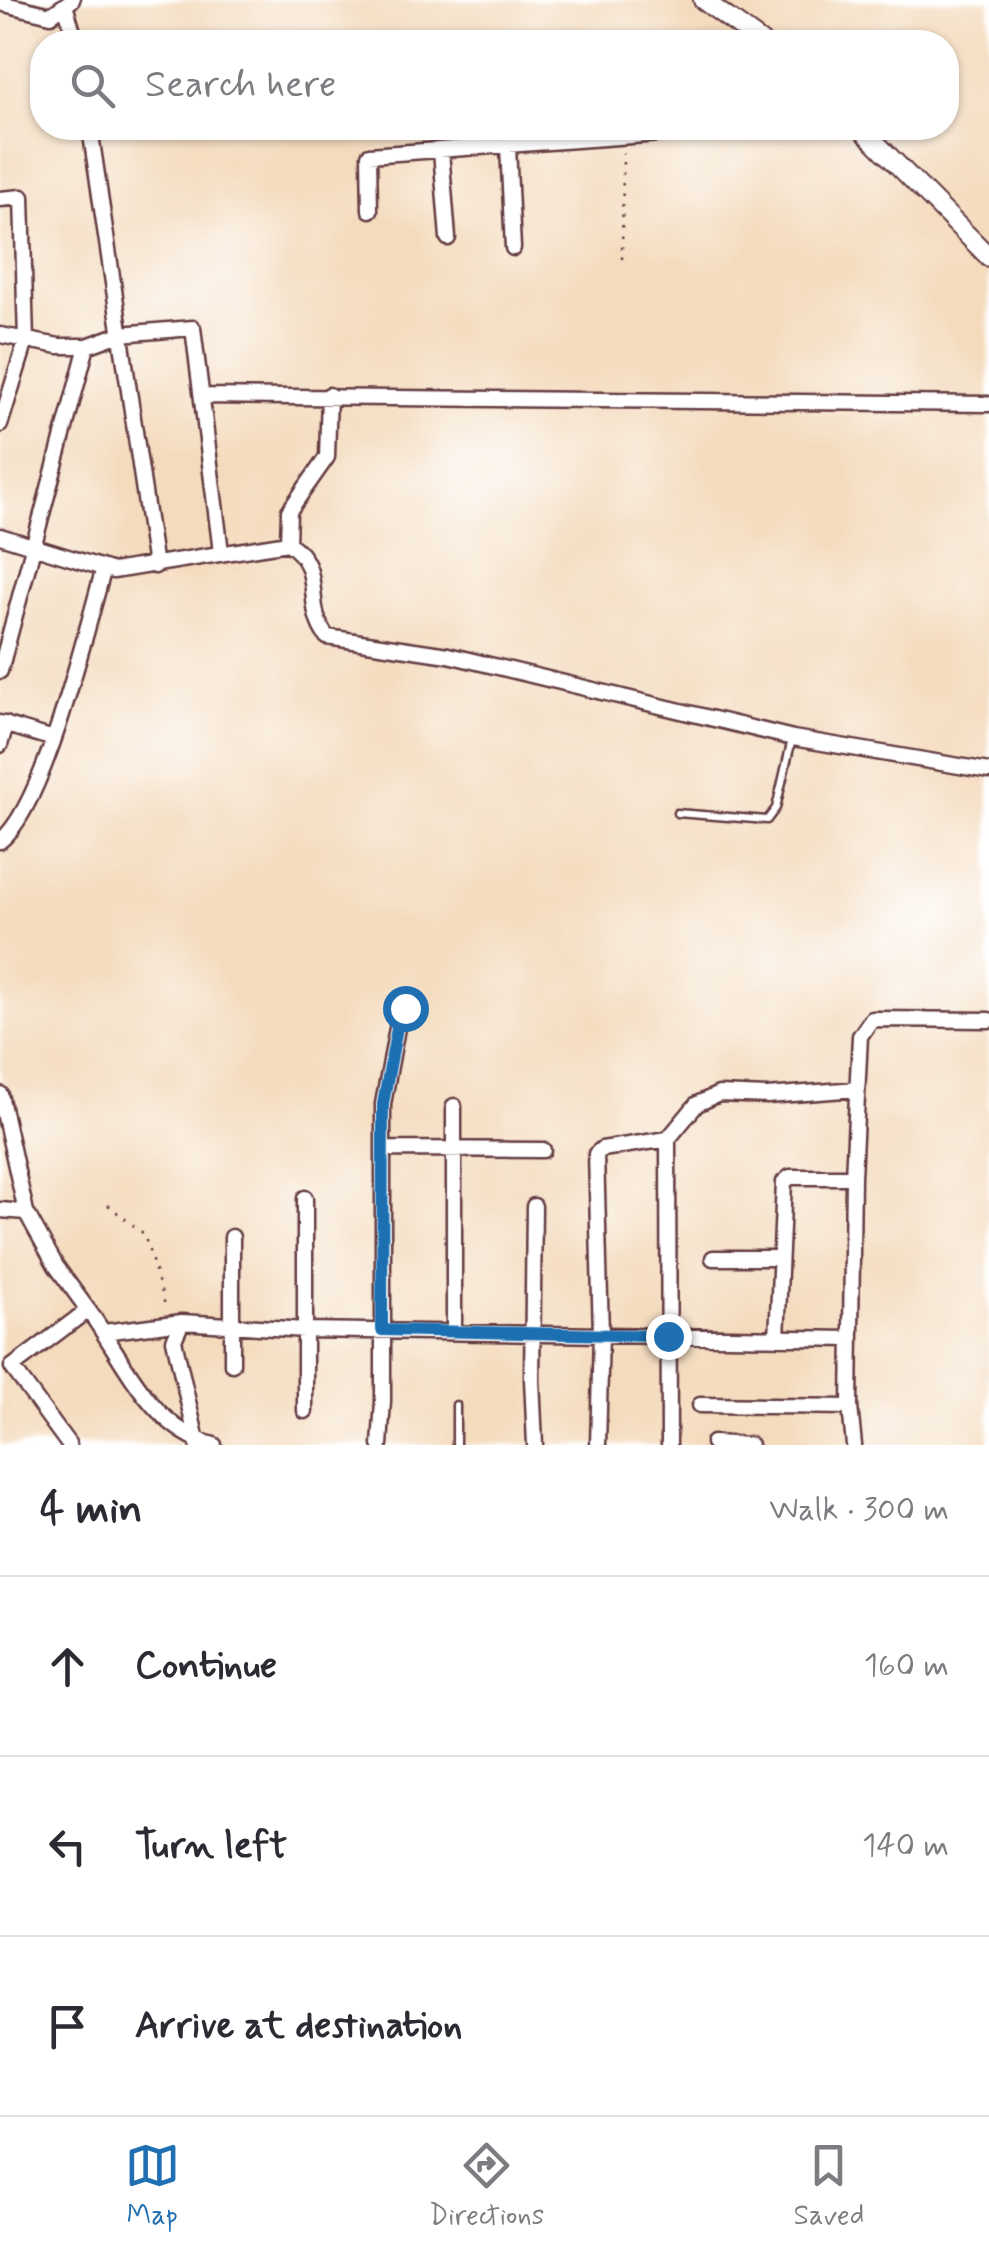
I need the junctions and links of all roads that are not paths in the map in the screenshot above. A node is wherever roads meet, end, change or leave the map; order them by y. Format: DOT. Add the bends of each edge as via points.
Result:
graph roads {
  1 [pos="704,0"];
  2 [pos="68,2"];
  3 [pos="0,4"];
  4 [pos="74,30"];
  5 [pos="744,30"];
  6 [pos="92,140"];
  7 [pos="581,140"];
  8 [pos="873,140"];
  9 [pos="508,147"];
  10 [pos="441,151"];
  11 [pos="0,199"];
  12 [pos="370,210"];
  13 [pos="448,238"];
  14 [pos="513,248"];
  15 [pos="989,257"];
  16 [pos="120,334"];
  17 [pos="0,335"];
  18 [pos="26,341"];
  19 [pos="87,346"];
  20 [pos="329,395"];
  21 [pos="203,396"];
  22 [pos="989,404"];
  23 [pos="0,425"];
  24 [pos="0,536"];
  25 [pos="288,543"];
  26 [pos="35,549"];
  27 [pos="221,552"];
  28 [pos="155,566"];
  29 [pos="104,568"];
  30 [pos="0,671"];
  31 [pos="3,724"];
  32 [pos="793,738"];
  33 [pos="54,739"];
  34 [pos="0,745"];
  35 [pos="989,771"];
  36 [pos="677,813"];
  37 [pos="0,841"];
  38 [pos="420,1008"];
  39 [pos="989,1020"];
  40 [pos="857,1089"];
  41 [pos="0,1094"];
  42 [pos="454,1106"];
  43 [pos="4,1134"];
  44 [pos="668,1139"];
  45 [pos="383,1149"];
  46 [pos="454,1149"];
  47 [pos="543,1150"];
  48 [pos="853,1178"];
  49 [pos="305,1198"];
  50 [pos="534,1206"];
  51 [pos="0,1210"];
  52 [pos="26,1212"];
  53 [pos="232,1237"];
  54 [pos="714,1258"];
  55 [pos="780,1258"];
  56 [pos="88,1310"];
  57 [pos="176,1323"];
  58 [pos="233,1328"];
  59 [pos="305,1330"];
  60 [pos="382,1330"];
  61 [pos="454,1331"];
  62 [pos="104,1332"];
  63 [pos="532,1332"];
  64 [pos="601,1334"];
  65 [pos="668,1336"];
  66 [pos="777,1338"];
  67 [pos="850,1339"];
  68 [pos="232,1364"];
  69 [pos="6,1371"];
  70 [pos="700,1404"];
  71 [pos="456,1405"];
  72 [pos="850,1407"];
  73 [pos="305,1411"];
  74 [pos="713,1442"];
  75 [pos="196,1443"];
  76 [pos="69,1445"];
  77 [pos="214,1445"];
  78 [pos="380,1445"];
  79 [pos="456,1445"];
  80 [pos="535,1445"];
  81 [pos="598,1445"];
  82 [pos="669,1445"];
  83 [pos="750,1445"];
  84 [pos="854,1445"];
  1 -- 5 [label="street"];
  2 -- 3 [label="street" via="51,14"];
  2 -- 4 [label="street"];
  6 -- 16 [label="street"];
  7 -- 9 [label="street"];
  8 -- 15 [label="street"];
  9 -- 10 [label="street"];
  9 -- 14 [label="street"];
  10 -- 12 [label="street" via="370,155"];
  10 -- 13 [label="street"];
  11 -- 18 [label="street" via="22,197"];
  16 -- 19 [label="street"];
  16 -- 21 [label="street" via="193,328"];
  16 -- 28 [label="street"];
  17 -- 18 [label="street"];
  18 -- 19 [label="street"];
  18 -- 23 [label="street"];
  19 -- 26 [label="street"];
  20 -- 21 [label="street"];
  20 -- 22 [label="street"];
  20 -- 25 [label="street" via="329,450 289,512"];
  21 -- 27 [label="street"];
  24 -- 26 [label="street"];
  25 -- 27 [label="street"];
  25 -- 32 [label="street" via="312,572 316,622 327,637 448,655"];
  26 -- 29 [label="street"];
  26 -- 30 [label="street"];
  27 -- 28 [label="street"];
  28 -- 29 [label="street"];
  29 -- 33 [label="street"];
  31 -- 33 [label="street"];
  31 -- 34 [label="street"];
  32 -- 35 [label="street"];
  32 -- 36 [label="lane" via="767,820"];
  33 -- 37 [label="street" via="24,814"];
  38 -- 45 [label="street" via="400,1012 383,1104"];
  39 -- 40 [label="street" via="872,1019 860,1036"];
  40 -- 44 [label="street" via="719,1094 697,1104"];
  40 -- 48 [label="street"];
  41 -- 43 [label="street"];
  42 -- 46 [label="street"];
  43 -- 52 [label="street"];
  44 -- 64 [label="street" via="596,1154"];
  44 -- 65 [label="street"];
  45 -- 46 [label="street"];
  45 -- 60 [label="street"];
  46 -- 47 [label="street"];
  46 -- 61 [label="street"];
  48 -- 55 [label="street" via="790,1176 784,1182"];
  48 -- 67 [label="street"];
  49 -- 59 [label="street"];
  50 -- 63 [label="street"];
  51 -- 52 [label="street"];
  52 -- 56 [label="street"];
  53 -- 58 [label="street"];
  54 -- 55 [label="street"];
  55 -- 66 [label="street"];
  56 -- 62 [label="street"];
  56 -- 69 [label="street"];
  57 -- 58 [label="street"];
  57 -- 62 [label="street"];
  57 -- 75 [label="street"];
  58 -- 59 [label="street"];
  58 -- 68 [label="street"];
  59 -- 60 [label="street"];
  59 -- 73 [label="street"];
  60 -- 61 [label="street"];
  60 -- 78 [label="street"];
  61 -- 63 [label="street"];
  62 -- 75 [label="street" via="150,1402"];
  63 -- 64 [label="street"];
  63 -- 80 [label="street"];
  64 -- 65 [label="street"];
  64 -- 81 [label="street"];
  65 -- 66 [label="street"];
  65 -- 82 [label="street"];
  66 -- 67 [label="street"];
  67 -- 72 [label="street"];
  69 -- 76 [label="street"];
  70 -- 72 [label="street"];
  71 -- 79 [label="lane"];
  72 -- 84 [label="street"];
  74 -- 83 [label="street"];
  75 -- 77 [label="street"];
}
